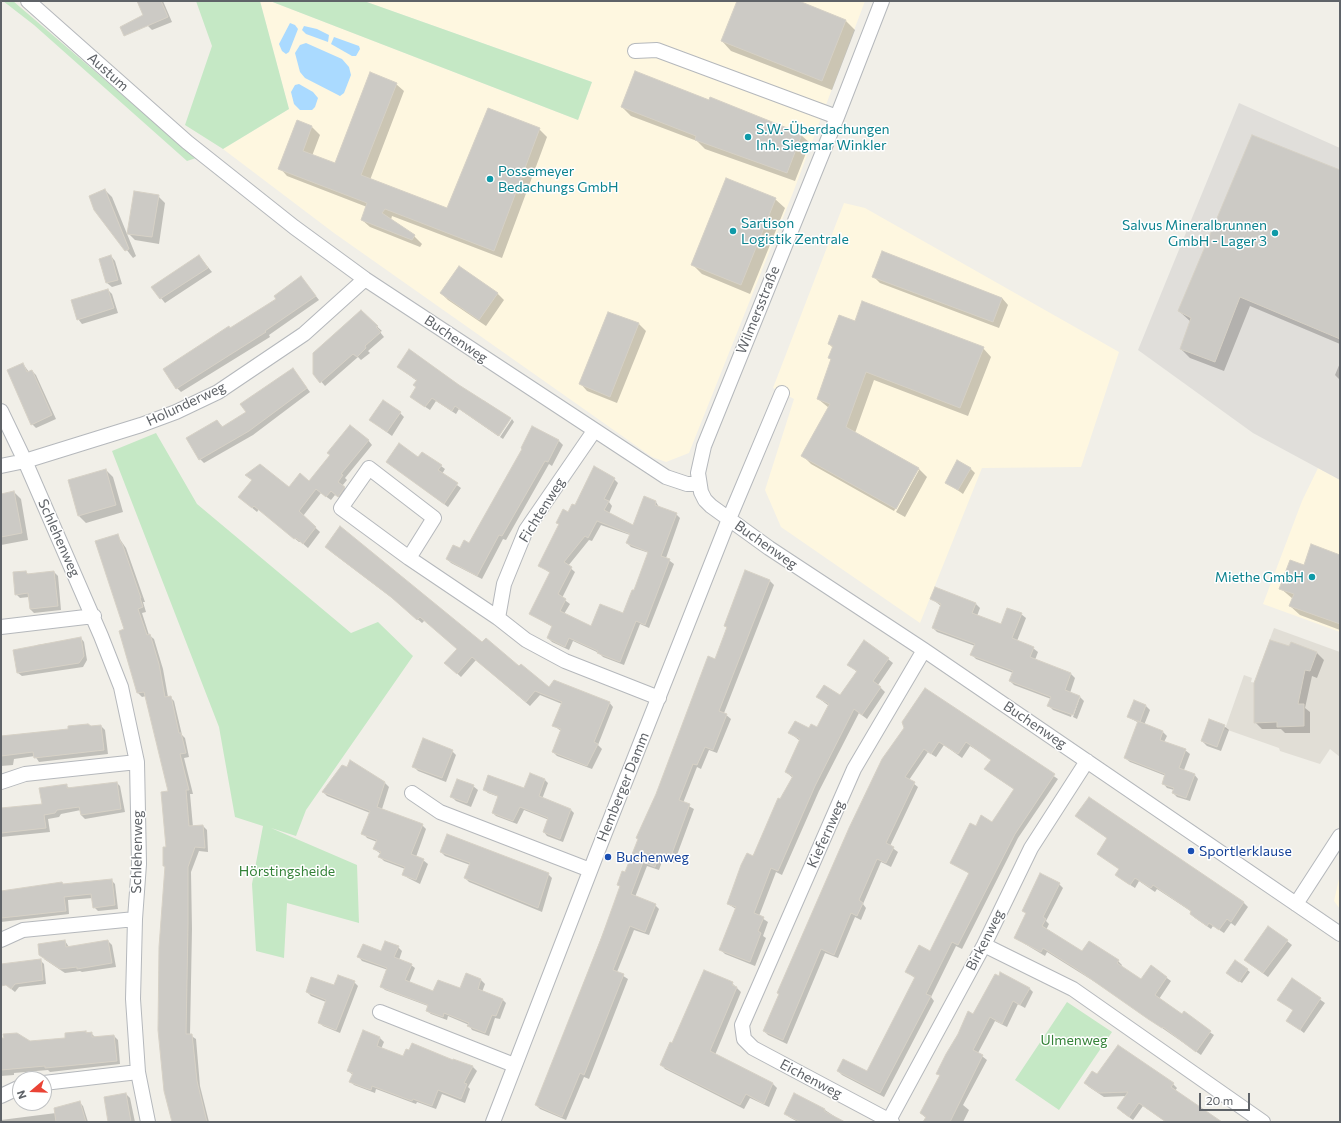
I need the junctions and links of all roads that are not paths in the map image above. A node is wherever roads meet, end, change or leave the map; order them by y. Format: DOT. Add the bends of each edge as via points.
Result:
graph roads {
  1 [pos="28,1"];
  2 [pos="882,1"];
  3 [pos="635,51"];
  4 [pos="837,117"];
  5 [pos="187,142"];
  6 [pos="365,279"];
  7 [pos="782,393"];
  8 [pos="1,410"];
  9 [pos="594,431"];
  10 [pos="25,461"];
  11 [pos="1,466"];
  12 [pos="699,484"];
  13 [pos="729,519"];
  14 [pos="409,558"];
  15 [pos="94,616"];
  16 [pos="498,618"];
  17 [pos="1,627"];
  18 [pos="924,650"];
  19 [pos="658,698"];
  20 [pos="1087,761"];
  21 [pos="137,762"];
  22 [pos="1,782"];
  23 [pos="412,793"];
  24 [pos="1340,836"];
  25 [pos="590,870"];
  26 [pos="1296,904"];
  27 [pos="135,919"];
  28 [pos="1340,934"];
  29 [pos="1,940"];
  30 [pos="984,945"];
  31 [pos="380,1012"];
  32 [pos="742,1025"];
  33 [pos="514,1065"];
  34 [pos="138,1072"];
  35 [pos="52,1082"];
  36 [pos="12,1090"];
  37 [pos="1,1096"];
  38 [pos="889,1121"];
  39 [pos="148,1122"];
  40 [pos="493,1122"];
  41 [pos="1263,1122"];
  1 -- 5 [label="street, Austum"];
  2 -- 4 [label="street, Wilmersstraße"];
  3 -- 4 [label="street" via="657,50"];
  4 -- 12 [label="street, Wilmersstraße" via="704,446 700,460"];
  5 -- 6 [label="street, Buchenweg" via="294,227"];
  6 -- 9 [label="street, Buchenweg"];
  6 -- 10 [label="street, Holunderweg" via="304,334 218,392 141,425"];
  7 -- 13 [label="street, Buchenweg"];
  8 -- 10 [label="street, Schlehenweg"];
  9 -- 12 [label="street, Buchenweg" via="666,477 687,484"];
  9 -- 16 [label="street, Fichtenweg" via="526,530 504,584"];
  10 -- 11 [label="street, Holunderweg"];
  10 -- 15 [label="street, Schlehenweg"];
  12 -- 13 [label="street, Buchenweg" via="705,500"];
  13 -- 18 [label="street, Buchenweg"];
  13 -- 19 [label="street, Hemberger Damm"];
  14 -- 14 [label="street" via="341,508 369,468 434,518"];
  14 -- 16 [label="street"];
  15 -- 17 [label="street"];
  15 -- 21 [label="street, Schlehenweg" via="121,687"];
  16 -- 19 [label="street" via="526,640 565,661"];
  18 -- 20 [label="street, Buchenweg"];
  18 -- 32 [label="street, Kiefernweg" via="854,770"];
  19 -- 25 [label="street, Hemberger Damm"];
  20 -- 26 [label="street, Buchenweg"];
  20 -- 30 [label="street, Birkenweg" via="1031,848"];
  21 -- 22 [label="street" via="24,774"];
  21 -- 27 [label="street, Schlehenweg" via="139,864"];
  23 -- 25 [label="street" via="440,812"];
  24 -- 26 [label="street"];
  25 -- 33 [label="street, Hemberger Damm"];
  26 -- 28 [label="street, Buchenweg"];
  27 -- 29 [label="street" via="23,930"];
  27 -- 34 [label="street, Schlehenweg" via="133,999"];
  30 -- 38 [label="street, Birkenweg"];
  30 -- 41 [label="street" via="1073,989"];
  31 -- 33 [label="street"];
  32 -- 38 [label="street, Eichenweg" via="744,1039 753,1048"];
  33 -- 40 [label="street, Hemberger Damm"];
  34 -- 35 [label="street"];
  34 -- 39 [label="street, Schlehenweg"];
  36 -- 37 [label="street"];
}
